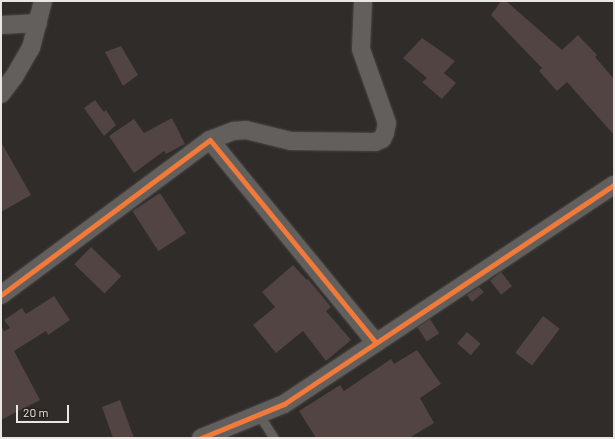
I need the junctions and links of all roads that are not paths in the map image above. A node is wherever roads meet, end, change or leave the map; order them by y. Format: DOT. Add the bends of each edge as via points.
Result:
graph roads {
  1 [pos="43,1"];
  2 [pos="363,1"];
  3 [pos="38,23"];
  4 [pos="1,24"];
  5 [pos="1,94"];
  6 [pos="210,140"];
  7 [pos="614,185"];
  8 [pos="1,295"];
  9 [pos="376,343"];
  10 [pos="259,415"];
  11 [pos="201,438"];
  12 [pos="274,438"];
  1 -- 3 [label="street"];
  2 -- 6 [label="street" via="361,49 387,123 382,139 375,142 291,141 246,130 234,131"];
  3 -- 4 [label="street"];
  3 -- 5 [label="street" via="31,48"];
  6 -- 8 [label="street"];
  6 -- 9 [label="street"];
  7 -- 9 [label="street"];
  9 -- 10 [label="street" via="297,396"];
  10 -- 11 [label="street"];
  10 -- 12 [label="lane"];
}
